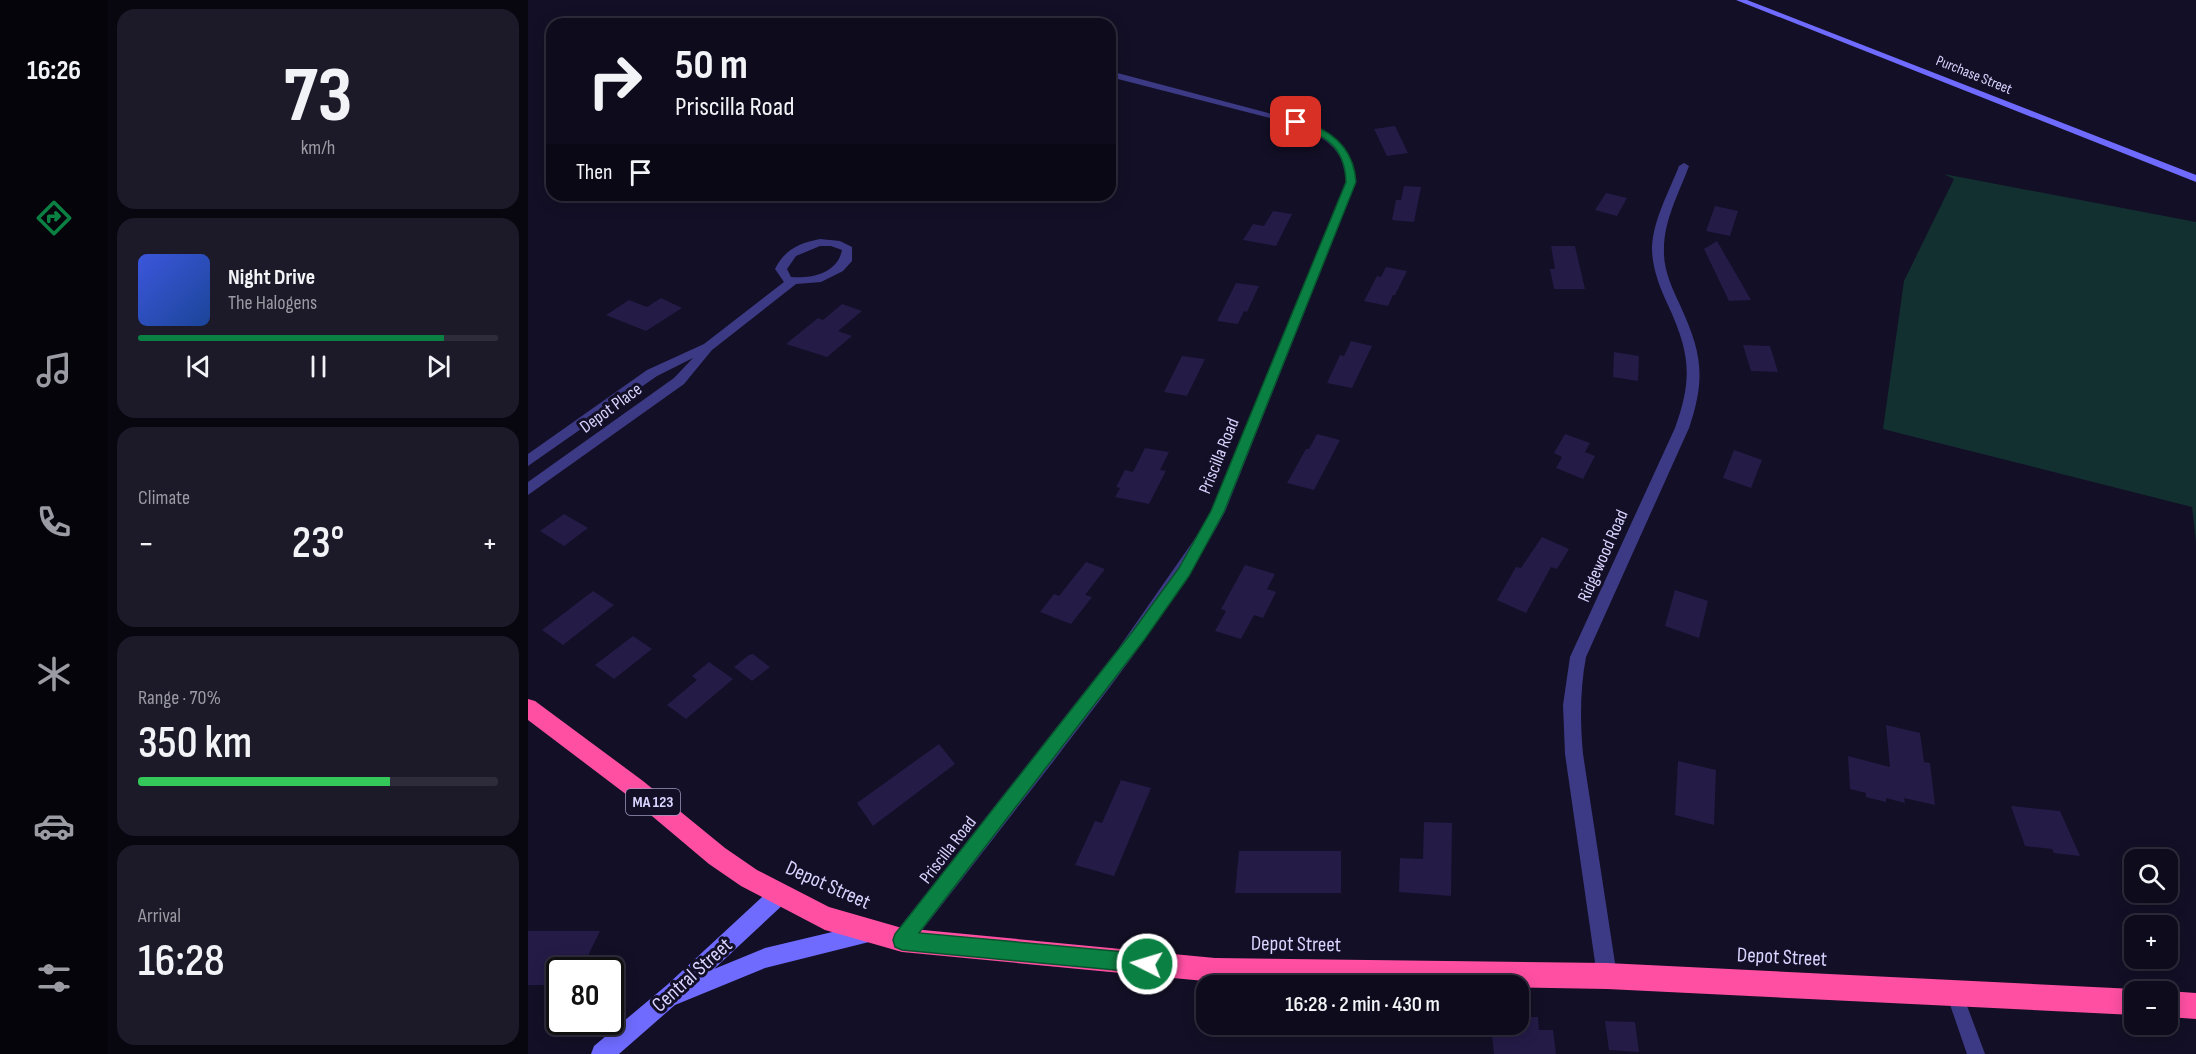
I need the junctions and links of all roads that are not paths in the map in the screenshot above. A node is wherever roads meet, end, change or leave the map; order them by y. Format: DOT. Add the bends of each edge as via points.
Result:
graph roads {
  1 [pos="1740,0"];
  2 [pos="1116,76"];
  3 [pos="1684,166"];
  4 [pos="2196,179"];
  5 [pos="793,281"];
  6 [pos="708,346"];
  7 [pos="528,461"];
  8 [pos="528,490"];
  9 [pos="528,708"];
  10 [pos="780,894"];
  11 [pos="871,932"];
  12 [pos="902,940"];
  13 [pos="1607,976"];
  14 [pos="1954,993"];
  15 [pos="663,1002"];
  16 [pos="2124,1002"];
  17 [pos="2178,1005"];
  18 [pos="2196,1006"];
  19 [pos="602,1054"];
  20 [pos="1976,1054"];
  1 -- 4 [label="street, Purchase Street"];
  2 -- 12 [label="street, Priscilla Road" via="1316,129 1342,151 1350,165 1351,182 1218,512 1196,551 1130,647"];
  3 -- 13 [label="street, Ridgewood Road" via="1658,249 1663,281 1695,356 1695,390 1682,428 1578,657 1572,685 1574,754"];
  5 -- 5 [label="street, Depot Place" via="786,279 781,269 785,259 798,250 828,243 848,249 846,261 839,269 817,279"];
  5 -- 6 [label="street, Depot Place"];
  6 -- 7 [label="street, Depot Place" via="652,373"];
  6 -- 8 [label="street, Depot Place" via="679,381"];
  9 -- 10 [label="highway, Depot Street / MA 123" via="717,855"];
  10 -- 11 [label="highway, Depot Street / MA 123" via="825,918"];
  10 -- 15 [label="street, Central Street"];
  11 -- 12 [label="highway, Depot Street / MA 123"];
  11 -- 15 [label="street" via="765,958"];
  12 -- 13 [label="highway, Depot Street / MA 123" via="1215,970"];
  13 -- 14 [label="highway, Depot Street / MA 123"];
  14 -- 16 [label="highway, Depot Street / MA 123"];
  14 -- 20 [label="lane"];
  15 -- 19 [label="street, Central Street"];
  17 -- 18 [label="highway"];
}
